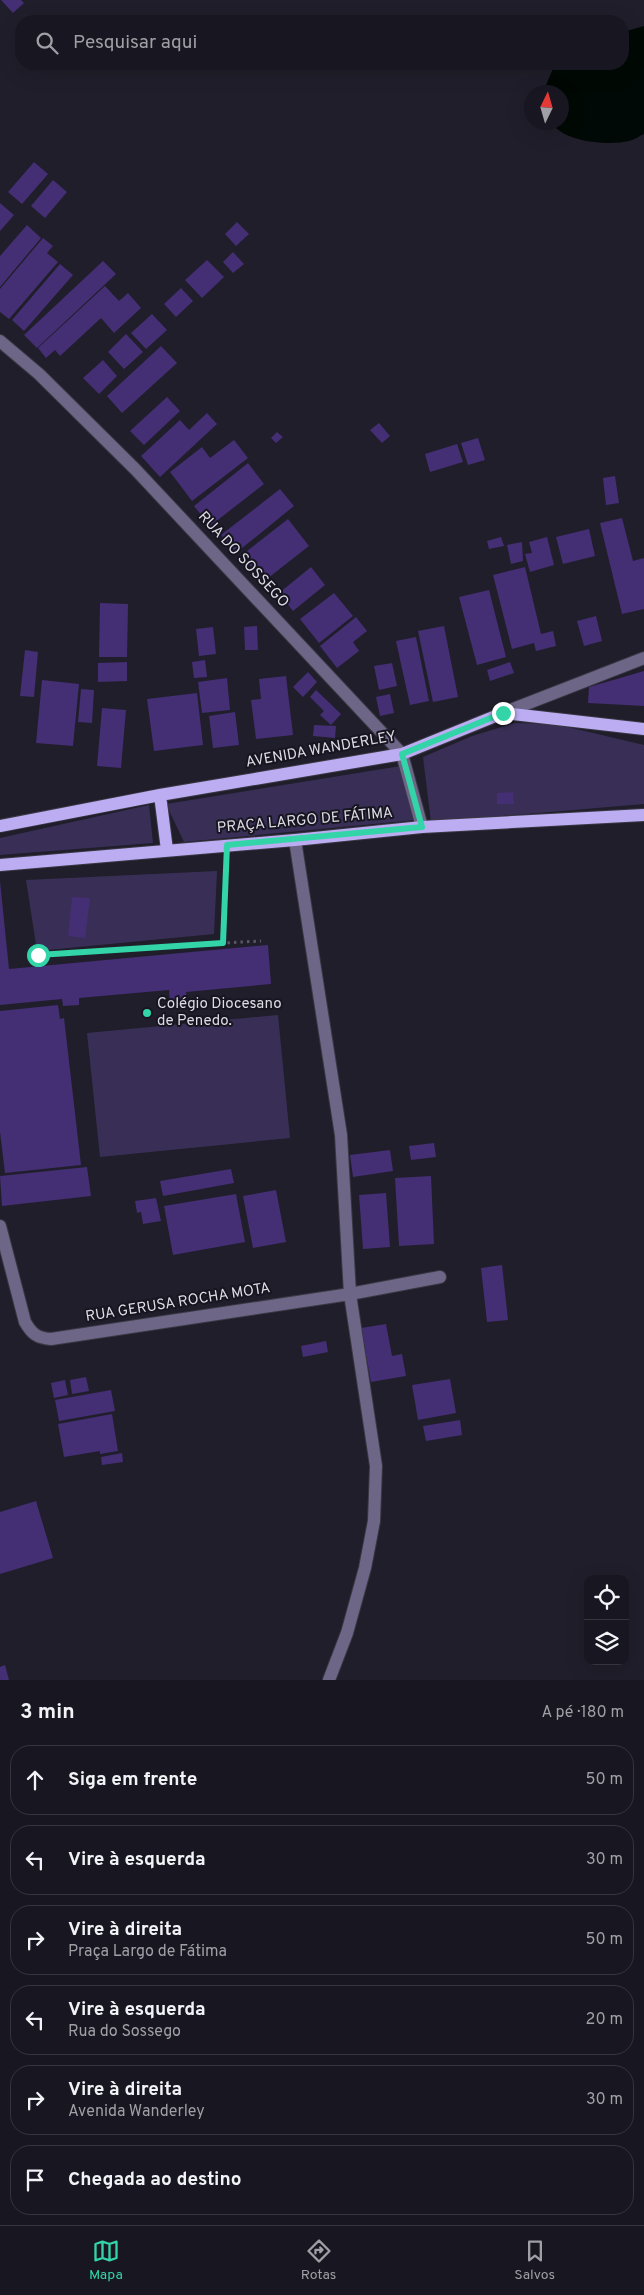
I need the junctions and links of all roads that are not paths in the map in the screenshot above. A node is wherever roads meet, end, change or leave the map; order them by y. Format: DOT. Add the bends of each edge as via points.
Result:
graph roads {
  1 [pos="0,341"];
  2 [pos="644,658"];
  3 [pos="503,713"];
  4 [pos="644,729"];
  5 [pos="402,754"];
  6 [pos="160,795"];
  7 [pos="644,815"];
  8 [pos="0,826"];
  9 [pos="422,827"];
  10 [pos="295,840"];
  11 [pos="167,850"];
  12 [pos="0,865"];
  13 [pos="0,1226"];
  14 [pos="440,1277"];
  15 [pos="350,1294"];
  16 [pos="330,1680"];
  1 -- 5 [label="street, RUA DO SOSSEGO" via="39,374 135,469"];
  2 -- 3 [label="street"];
  3 -- 4 [label="main road, AVENIDA WANDERLEY"];
  3 -- 5 [label="main road, AVENIDA WANDERLEY"];
  5 -- 6 [label="main road, AVENIDA WANDERLEY"];
  5 -- 9 [label="street, RUA DO SOSSEGO"];
  6 -- 8 [label="main road, AVENIDA WANDERLEY"];
  6 -- 11 [label="main road"];
  7 -- 9 [label="main road, PRAÇA LARGO DE FÁTIMA"];
  9 -- 10 [label="main road, PRAÇA LARGO DE FÁTIMA"];
  10 -- 11 [label="main road, PRAÇA LARGO DE FÁTIMA"];
  10 -- 15 [label="street" via="341,1135"];
  11 -- 12 [label="main road, PRAÇA LARGO DE FÁTIMA"];
  13 -- 15 [label="street, RUA GERUSA ROCHA MOTA" via="25,1322 40,1338 51,1339"];
  14 -- 15 [label="street, RUA GERUSA ROCHA MOTA"];
  15 -- 16 [label="street" via="376,1466 374,1521 363,1577"];
}
